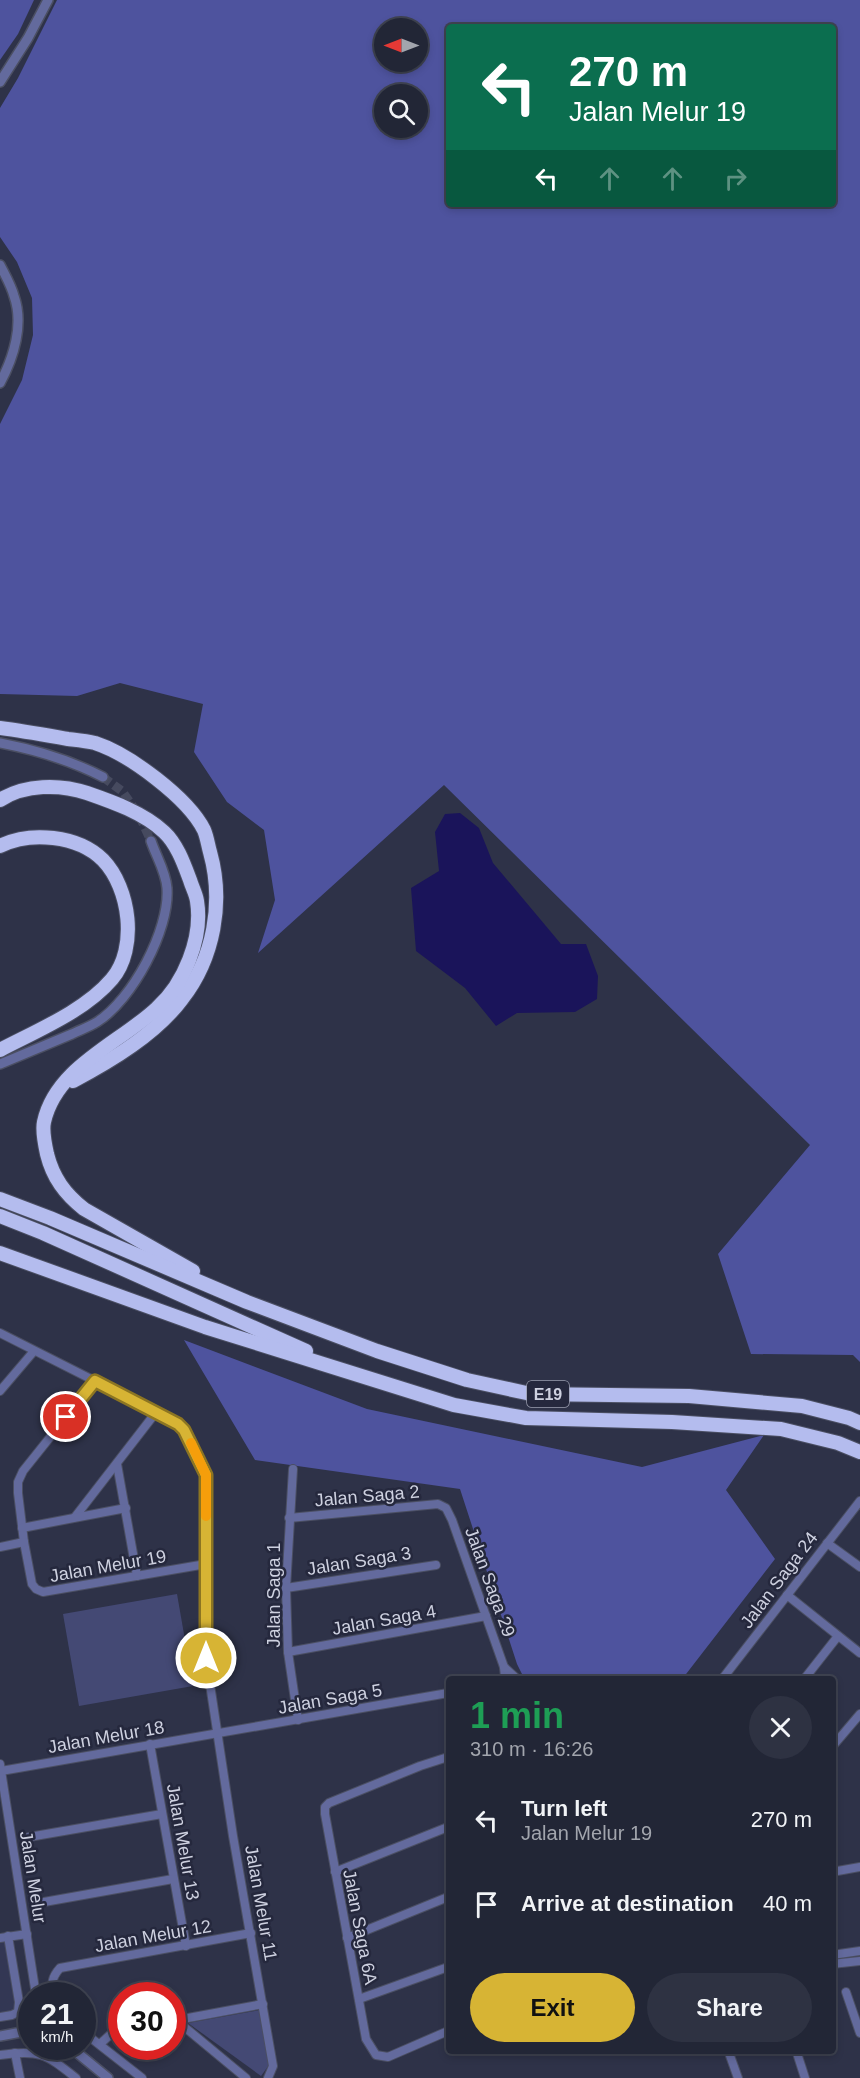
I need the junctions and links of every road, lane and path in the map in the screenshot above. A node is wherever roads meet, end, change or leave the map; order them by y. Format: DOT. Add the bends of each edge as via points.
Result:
graph roads {
  1 [pos="48,0"];
  2 [pos="0,82"];
  3 [pos="0,265"];
  4 [pos="0,383"];
  5 [pos="0,728"];
  6 [pos="0,742"];
  7 [pos="103,777"];
  8 [pos="0,800"];
  9 [pos="151,841"];
  10 [pos="0,846"];
  11 [pos="0,1050"];
  12 [pos="0,1064"];
  13 [pos="60,1088"];
  14 [pos="0,1199"];
  15 [pos="0,1216"];
  16 [pos="0,1253"];
  17 [pos="247,1302"];
  18 [pos="0,1333"];
  19 [pos="34,1351"];
  20 [pos="365,1378"];
  21 [pos="95,1381"];
  22 [pos="0,1391"];
  23 [pos="157,1411"];
  24 [pos="860,1423"];
  25 [pos="860,1452"];
  26 [pos="117,1464"];
  27 [pos="293,1469"];
  28 [pos="860,1501"];
  29 [pos="126,1508"];
  30 [pos="446,1508"];
  31 [pos="75,1518"];
  32 [pos="289,1518"];
  33 [pos="22,1528"];
  34 [pos="24,1542"];
  35 [pos="827,1543"];
  36 [pos="0,1547"];
  37 [pos="206,1564"];
  38 [pos="436,1565"];
  39 [pos="860,1567"];
  40 [pos="137,1576"];
  41 [pos="286,1588"];
  42 [pos="787,1595"];
  43 [pos="486,1616"];
  44 [pos="838,1635"];
  45 [pos="288,1652"];
  46 [pos="860,1653"];
  47 [pos="504,1667"];
  48 [pos="505,1676"];
  49 [pos="513,1676"];
  50 [pos="725,1676"];
  51 [pos="807,1676"];
  52 [pos="446,1693"];
  53 [pos="860,1714"];
  54 [pos="298,1720"];
  55 [pos="217,1733"];
  56 [pos="836,1741"];
  57 [pos="150,1744"];
  58 [pos="446,1759"];
  59 [pos="1,1768"];
  60 [pos="162,1815"];
  61 [pos="446,1828"];
  62 [pos="29,1837"];
  63 [pos="860,1867"];
  64 [pos="836,1871"];
  65 [pos="335,1872"];
  66 [pos="173,1879"];
  67 [pos="446,1898"];
  68 [pos="44,1902"];
  69 [pos="27,1934"];
  70 [pos="251,1934"];
  71 [pos="4,1937"];
  72 [pos="347,1938"];
  73 [pos="186,1946"];
  74 [pos="860,1951"];
  75 [pos="836,1954"];
  76 [pos="860,1961"];
  77 [pos="836,1964"];
  78 [pos="446,1968"];
  79 [pos="34,1982"];
  80 [pos="52,1982"];
  81 [pos="846,1992"];
  82 [pos="359,1999"];
  83 [pos="263,2004"];
  84 [pos="0,2017"];
  85 [pos="186,2019"];
  86 [pos="186,2030"];
  87 [pos="446,2032"];
  88 [pos="18,2033"];
  89 [pos="860,2033"];
  90 [pos="0,2036"];
  91 [pos="108,2036"];
  92 [pos="96,2042"];
  93 [pos="99,2044"];
  94 [pos="15,2053"];
  95 [pos="729,2054"];
  96 [pos="797,2054"];
  97 [pos="0,2055"];
  98 [pos="86,2060"];
  99 [pos="20,2078"];
  100 [pos="76,2078"];
  101 [pos="108,2078"];
  102 [pos="142,2078"];
  103 [pos="246,2078"];
  104 [pos="268,2078"];
  105 [pos="738,2078"];
  106 [pos="805,2078"];
  1 -- 2 [label="street"];
  3 -- 4 [label="street" via="18,312 14,348"];
  5 -- 13 [label="highway" via="94,743 155,779 182,801 204,830 215,878 216,920 203,965 182,1000 149,1033"];
  6 -- 7 [label="street" via="56,757"];
  8 -- 13 [label="highway" via="37,787 74,788 139,815 165,832 184,862 197,902 196,939 184,973 159,1007 93,1055"];
  9 -- 12 [label="street" via="167,894 164,918 143,970 124,997 98,1022"];
  10 -- 11 [label="highway" via="13,839 51,837 88,849 103,860 117,881 128,912 129,932 113,978 75,1009"];
  13 -- 17 [label="highway" via="44,1124 50,1166 68,1196 84,1209"];
  14 -- 17 [label="highway, E19"];
  15 -- 20 [label="highway, E19"];
  16 -- 20 [label="highway" via="205,1327"];
  17 -- 24 [label="highway, E19" via="456,1377 531,1394 689,1396 791,1405"];
  18 -- 19 [label="street, Jalan Melur 11"];
  19 -- 21 [label="street, Jalan Melur 11"];
  19 -- 22 [label="street"];
  20 -- 25 [label="highway, E19" via="454,1405 526,1418 781,1429"];
  21 -- 23 [label="street, Jalan Melur 11"];
  21 -- 33 [label="street, Jalan Melur 19" via="23,1471 18,1482"];
  23 -- 26 [label="street"];
  23 -- 37 [label="street, Jalan Melur 11" via="184,1430 206,1475"];
  26 -- 29 [label="street"];
  26 -- 31 [label="street"];
  27 -- 32 [label="street, Jalan Saga 1"];
  28 -- 35 [label="street, Jalan Saga 24"];
  29 -- 31 [label="street"];
  29 -- 40 [label="street"];
  30 -- 32 [label="street, Jalan Saga 2" via="438,1504"];
  30 -- 43 [label="street, Jalan Saga 29"];
  31 -- 33 [label="street"];
  32 -- 41 [label="street, Jalan Saga 1"];
  33 -- 34 [label="street, Jalan Melur 19"];
  34 -- 36 [label="street"];
  34 -- 40 [label="street, Jalan Melur 19" via="32,1584 43,1592"];
  35 -- 39 [label="street"];
  35 -- 42 [label="street, Jalan Saga 24"];
  37 -- 40 [label="street, Jalan Melur 19"];
  37 -- 55 [label="street, Jalan Melur 11" via="206,1658"];
  38 -- 41 [label="street, Jalan Saga 3"];
  41 -- 45 [label="street, Jalan Saga 1"];
  42 -- 44 [label="street"];
  42 -- 50 [label="street, Jalan Saga 24"];
  43 -- 45 [label="street, Jalan Saga 4"];
  43 -- 47 [label="street, Jalan Saga 29"];
  44 -- 46 [label="street"];
  44 -- 51 [label="street"];
  45 -- 54 [label="street, Jalan Saga 1"];
  47 -- 48 [label="street, Jalan Saga 29"];
  47 -- 49 [label="street, Jalan Saga 29"];
  52 -- 54 [label="street, Jalan Saga 5"];
  53 -- 56 [label="street"];
  54 -- 55 [label="street, Jalan Saga 5"];
  55 -- 57 [label="street, Jalan Melur 18"];
  55 -- 70 [label="street, Jalan Melur 11"];
  57 -- 59 [label="street, Jalan Melur 18"];
  57 -- 60 [label="street, Jalan Melur 13"];
  58 -- 65 [label="street, Jalan Saga 6A" via="325,1807"];
  59 -- 69 [label="street, Jalan Melur"];
  60 -- 62 [label="street"];
  60 -- 66 [label="street, Jalan Melur 13"];
  61 -- 65 [label="street"];
  63 -- 64 [label="street"];
  65 -- 72 [label="street, Jalan Saga 6A"];
  66 -- 68 [label="street"];
  66 -- 73 [label="street, Jalan Melur 13"];
  67 -- 72 [label="street"];
  69 -- 71 [label="street"];
  69 -- 79 [label="street, Jalan Melur"];
  70 -- 73 [label="street, Jalan Melur 12"];
  70 -- 83 [label="street, Jalan Melur 11"];
  71 -- 84 [label="street" via="19,2002 18,2012"];
  72 -- 82 [label="street, Jalan Saga 6A"];
  73 -- 80 [label="street, Jalan Melur 12" via="60,1968"];
  74 -- 75 [label="street"];
  76 -- 77 [label="street"];
  78 -- 82 [label="street"];
  81 -- 89 [label="street"];
  82 -- 87 [label="street, Jalan Saga 6A" via="366,2039 376,2055 388,2057"];
  83 -- 85 [label="street"];
  83 -- 104 [label="street, Jalan Melur 11" via="273,2066"];
  86 -- 103 [label="street"];
  88 -- 90 [label="street"];
  91 -- 93 [label="street"];
  92 -- 93 [label="street"];
  93 -- 102 [label="street"];
  94 -- 97 [label="street"];
  94 -- 99 [label="street"];
  94 -- 100 [label="street" via="32,2052 47,2057"];
  95 -- 105 [label="street"];
  96 -- 106 [label="street"];
  98 -- 101 [label="street"];
}
